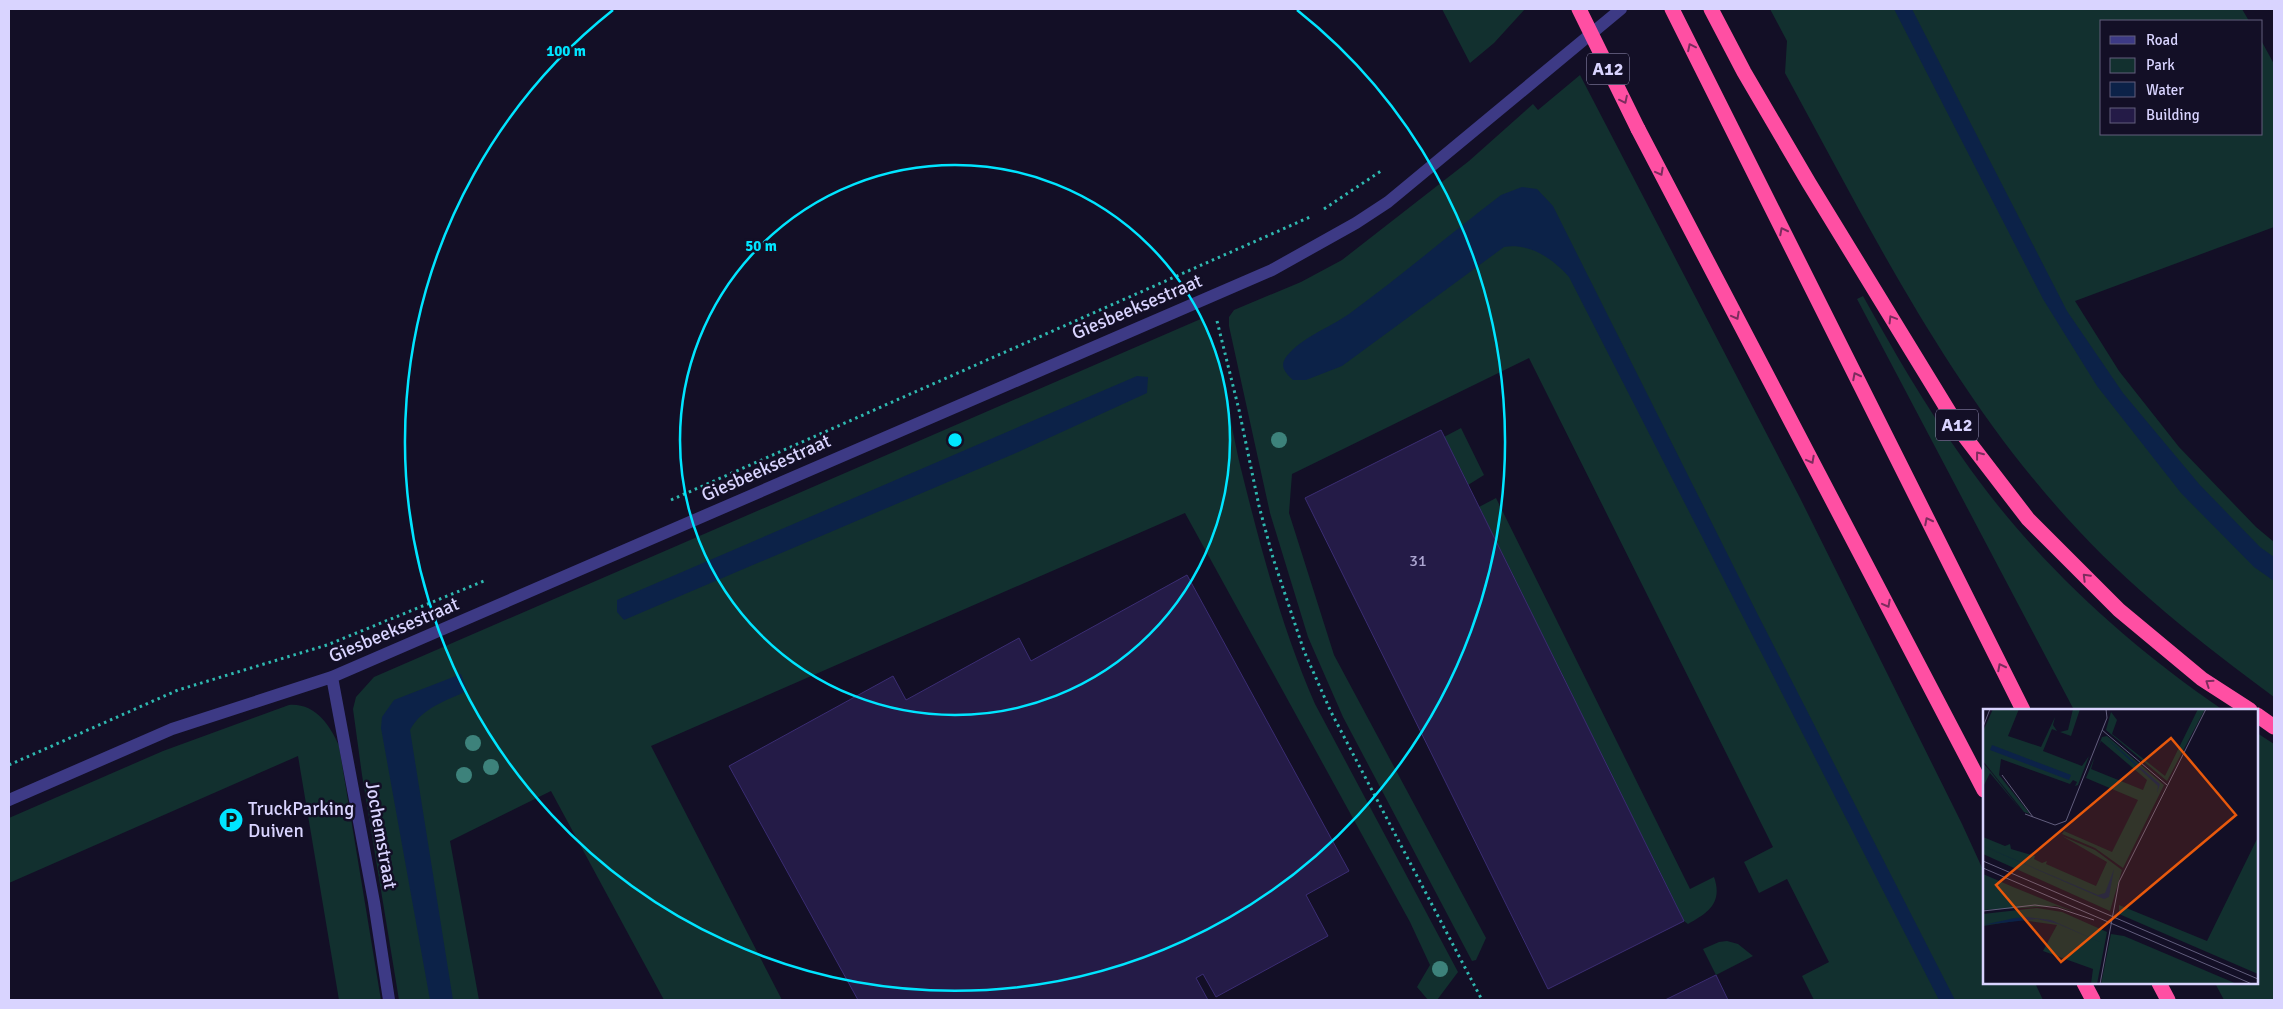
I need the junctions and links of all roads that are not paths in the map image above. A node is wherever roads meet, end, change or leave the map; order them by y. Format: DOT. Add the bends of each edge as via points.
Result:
graph roads {
  1 [pos="1579,9"];
  2 [pos="1621,9"];
  3 [pos="1672,9"];
  4 [pos="1711,9"];
  5 [pos="332,677"];
  6 [pos="2022,709"];
  7 [pos="2248,709"];
  8 [pos="2258,716"];
  9 [pos="2274,727"];
  10 [pos="1983,788"];
  11 [pos="9,800"];
  12 [pos="2085,984"];
  13 [pos="2160,984"];
  14 [pos="389,1000"];
  15 [pos="2093,1000"];
  16 [pos="2168,1000"];
  1 -- 10 [label="highway, A12, one-way, bridge" via="1638,129"];
  2 -- 5 [label="street, Giesbeeksestraat" via="1380,207 1272,270"];
  6 -- 3 [label="highway, one-way"];
  7 -- 4 [label="highway, A12, one-way" via="2202,679 2118,610 2028,519 1962,433 1809,183"];
  5 -- 11 [label="street, Giesbeeksestraat" via="172,728"];
  5 -- 14 [label="street, Jochemstraat"];
  8 -- 9 [label="highway"];
  12 -- 15 [label="highway"];
  13 -- 16 [label="highway"];
}
